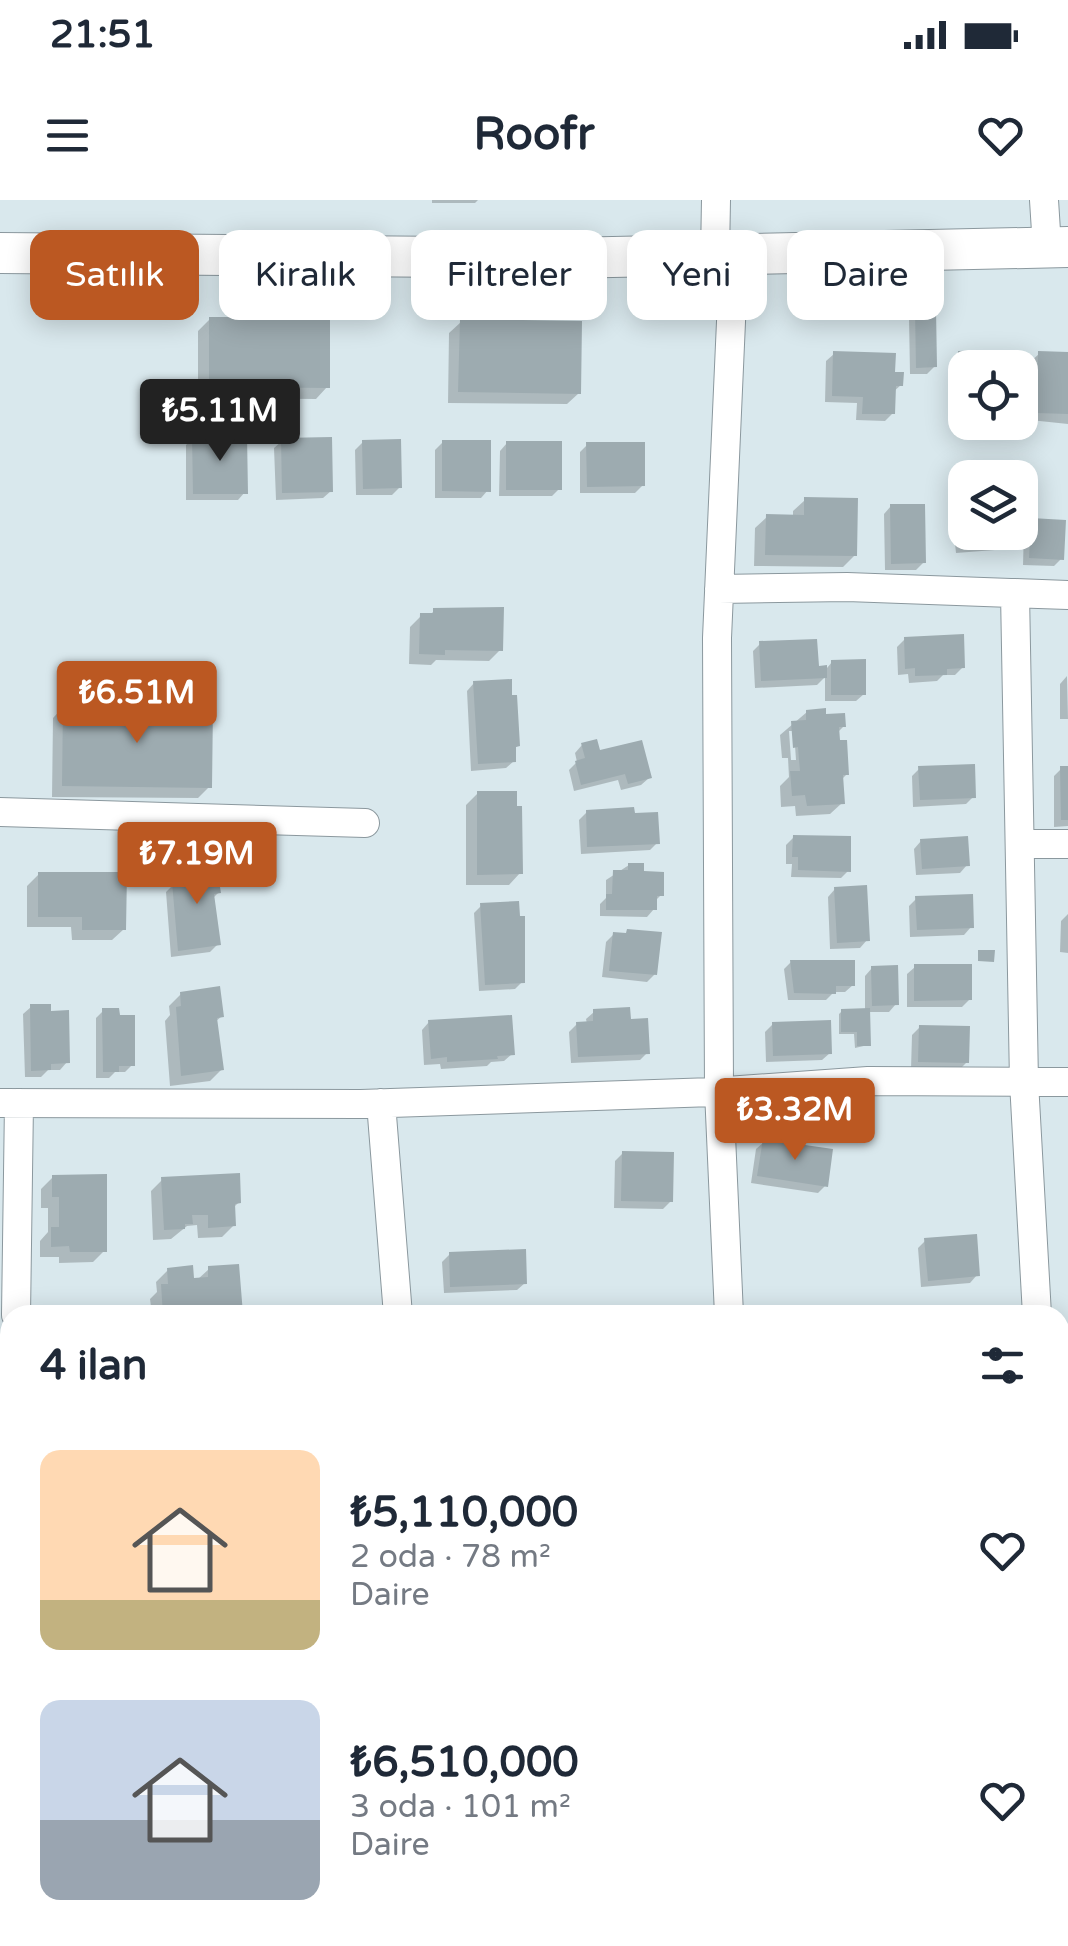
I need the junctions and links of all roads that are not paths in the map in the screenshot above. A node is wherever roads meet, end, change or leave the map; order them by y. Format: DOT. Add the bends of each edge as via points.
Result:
graph roads {
  1 [pos="716,200"];
  2 [pos="1044,200"];
  3 [pos="720,230"];
  4 [pos="1057,247"];
  5 [pos="0,253"];
  6 [pos="767,254"];
  7 [pos="627,257"];
  8 [pos="723,320"];
  9 [pos="719,589"];
  10 [pos="1016,593"];
  11 [pos="1068,595"];
  12 [pos="0,812"];
  13 [pos="365,823"];
  14 [pos="1022,844"];
  15 [pos="1068,844"];
  16 [pos="1024,1082"];
  17 [pos="1068,1082"];
  18 [pos="719,1091"];
  19 [pos="9,1103"];
  20 [pos="381,1104"];
  21 [pos="16,1305"];
  22 [pos="397,1305"];
  23 [pos="729,1305"];
  24 [pos="1036,1305"];
  1 -- 3 [label="street"];
  2 -- 4 [label="street"];
  4 -- 6 [label="street"];
  5 -- 7 [label="street"];
  8 -- 9 [label="street"];
  9 -- 10 [label="street"];
  9 -- 18 [label="street"];
  10 -- 11 [label="street"];
  10 -- 14 [label="street"];
  12 -- 13 [label="street"];
  14 -- 15 [label="street"];
  14 -- 16 [label="street"];
  16 -- 17 [label="street"];
  16 -- 18 [label="street" via="868,1081"];
  16 -- 24 [label="street"];
  18 -- 20 [label="street"];
  18 -- 23 [label="street"];
  19 -- 20 [label="street"];
  19 -- 21 [label="street"];
  20 -- 22 [label="street"];
}
